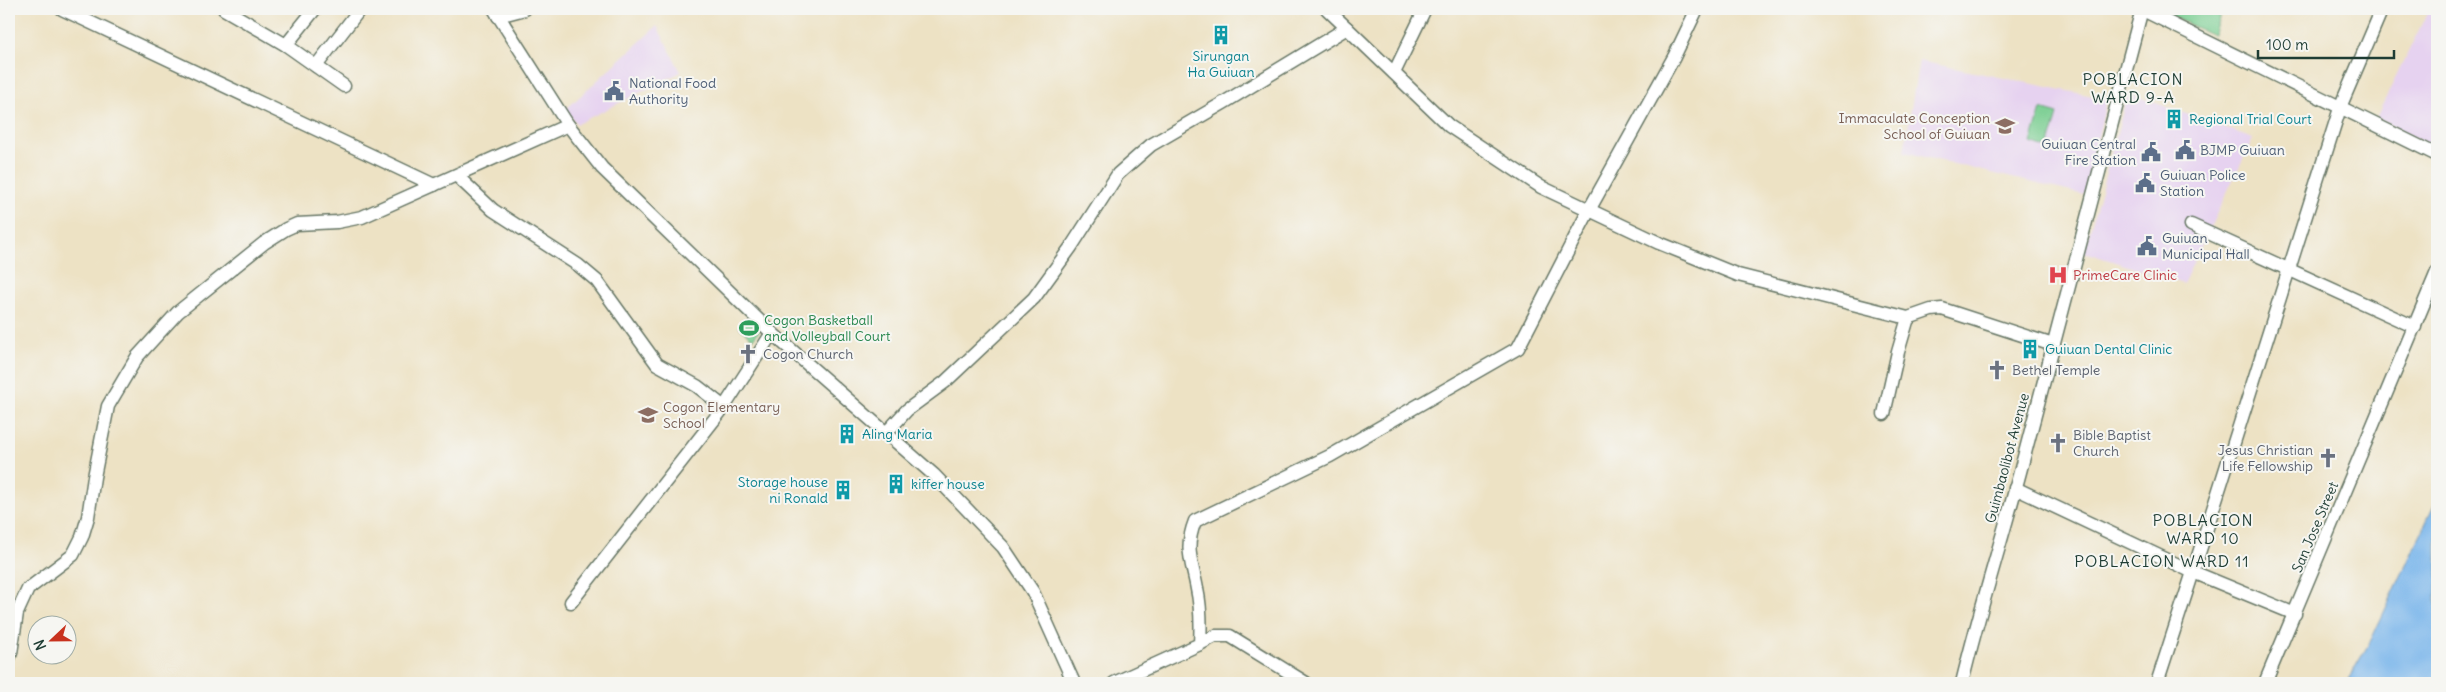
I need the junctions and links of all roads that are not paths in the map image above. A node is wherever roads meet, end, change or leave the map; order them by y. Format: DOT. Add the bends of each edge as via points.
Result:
graph roads {
  1 [pos="62,9"];
  2 [pos="224,9"];
  3 [pos="315,9"];
  4 [pos="360,9"];
  5 [pos="525,9"];
  6 [pos="1327,9"];
  7 [pos="1425,9"];
  8 [pos="1697,9"];
  9 [pos="2142,9"];
  10 [pos="2382,9"];
  11 [pos="496,12"];
  12 [pos="1347,28"];
  13 [pos="286,45"];
  14 [pos="316,66"];
  15 [pos="1394,73"];
  16 [pos="344,86"];
  17 [pos="2340,105"];
  18 [pos="568,125"];
  19 [pos="2437,155"];
  20 [pos="457,176"];
  21 [pos="434,185"];
  22 [pos="1589,210"];
  23 [pos="2191,225"];
  24 [pos="2289,271"];
  25 [pos="2437,272"];
  26 [pos="1908,318"];
  27 [pos="2414,327"];
  28 [pos="772,333"];
  29 [pos="2053,345"];
  30 [pos="724,407"];
  31 [pos="1884,414"];
  32 [pos="887,432"];
  33 [pos="2015,488"];
  34 [pos="2193,572"];
  35 [pos="571,602"];
  36 [pos="2295,614"];
  37 [pos="1201,625"];
  38 [pos="1215,636"];
  39 [pos="1200,644"];
  40 [pos="9,658"];
  41 [pos="1074,683"];
  42 [pos="1114,683"];
  43 [pos="1306,683"];
  44 [pos="1962,683"];
  45 [pos="2156,683"];
  46 [pos="2265,683"];
  1 -- 21 [label="street"];
  2 -- 13 [label="street"];
  3 -- 13 [label="street"];
  4 -- 14 [label="street"];
  5 -- 11 [label="street"];
  6 -- 12 [label="street"];
  7 -- 15 [label="street"];
  8 -- 22 [label="street"];
  9 -- 17 [label="street"];
  9 -- 29 [label="street, Guimbaolibot Avenue"];
  10 -- 17 [label="street"];
  11 -- 18 [label="street"];
  12 -- 15 [label="street"];
  12 -- 32 [label="street" via="1151,145 1118,174 1034,298"];
  13 -- 14 [label="street"];
  14 -- 16 [label="street"];
  15 -- 22 [label="street" via="1449,126 1542,187"];
  17 -- 19 [label="street"];
  17 -- 24 [label="street"];
  18 -- 20 [label="street"];
  18 -- 28 [label="street" via="602,168"];
  20 -- 21 [label="street"];
  20 -- 30 [label="street" via="493,210 578,265 597,281 657,364 697,386"];
  21 -- 40 [label="street" via="362,217 297,224 286,229 178,312 137,357 108,406 82,537 73,555 28,590 17,613"];
  22 -- 26 [label="street" via="1738,275"];
  22 -- 37 [label="street" via="1518,348 1330,456 1195,521 1188,552 1198,590"];
  23 -- 24 [label="street"];
  24 -- 27 [label="street"];
  24 -- 34 [label="street"];
  25 -- 27 [label="street, San Jose Street"];
  26 -- 29 [label="street" via="1942,309"];
  26 -- 31 [label="street"];
  27 -- 36 [label="street, San Jose Street"];
  28 -- 30 [label="street"];
  28 -- 32 [label="street"];
  29 -- 33 [label="street, Guimbaolibot Avenue"];
  30 -- 35 [label="street"];
  32 -- 41 [label="street" via="970,510 1003,547 1033,592"];
  33 -- 34 [label="street"];
  33 -- 44 [label="street, Guimbaolibot Avenue"];
  34 -- 36 [label="street"];
  34 -- 45 [label="street"];
  36 -- 46 [label="street, San Jose Street"];
  37 -- 38 [label="street"];
  37 -- 39 [label="street"];
  38 -- 39 [label="street"];
  38 -- 43 [label="street" via="1230,636"];
  39 -- 42 [label="street"];
}
